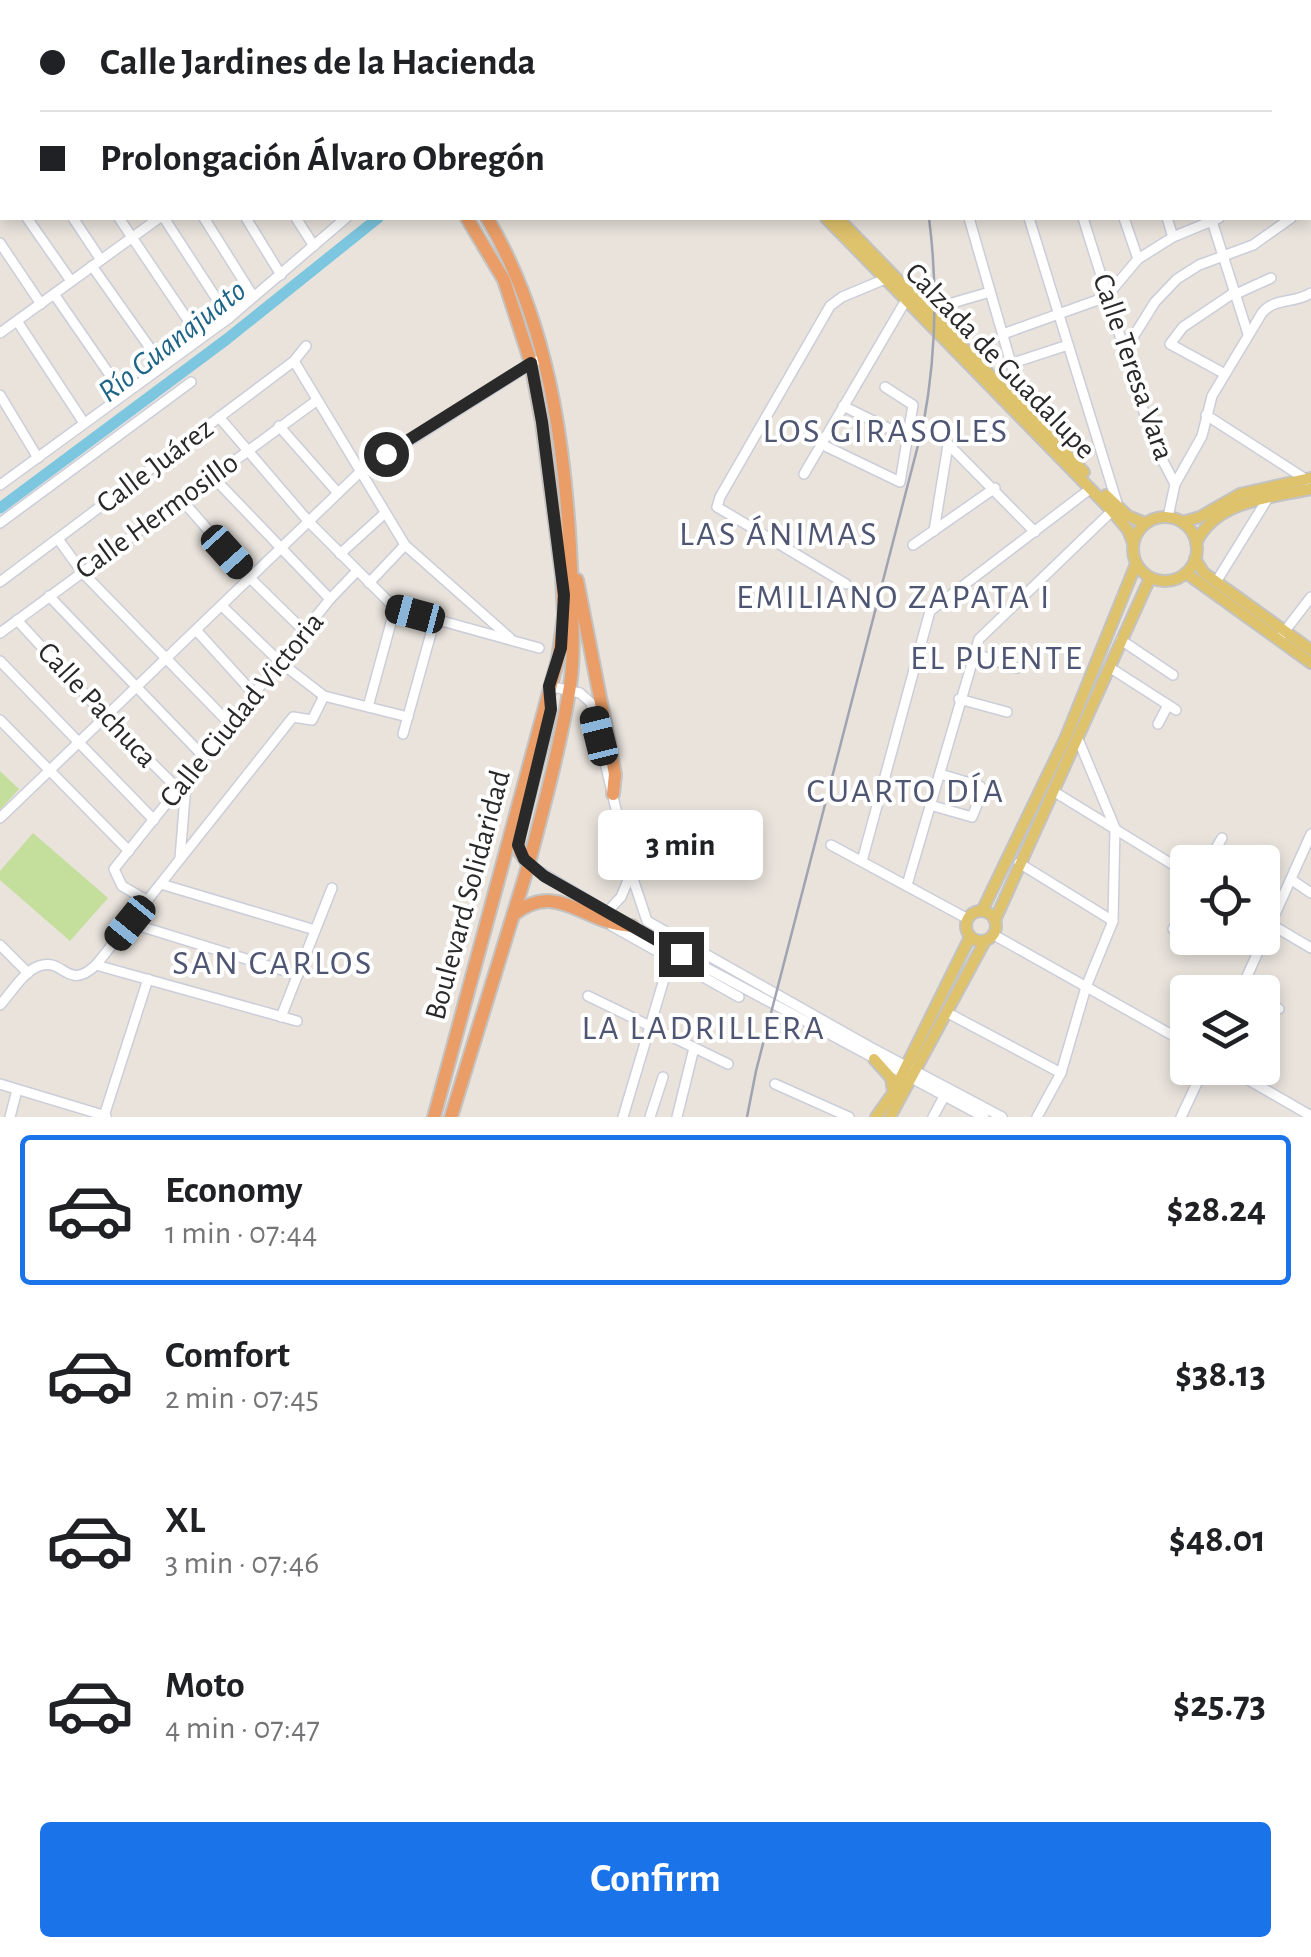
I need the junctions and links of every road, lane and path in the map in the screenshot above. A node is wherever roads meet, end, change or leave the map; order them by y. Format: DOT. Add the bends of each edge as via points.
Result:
graph roads {
  1 [pos="28,220"];
  2 [pos="74,220"];
  3 [pos="121,220"];
  4 [pos="159,220"];
  5 [pos="163,220"];
  6 [pos="205,220"];
  7 [pos="247,220"];
  8 [pos="297,220"];
  9 [pos="344,220"];
  10 [pos="468,220"];
  11 [pos="488,220"];
  12 [pos="828,220"];
  13 [pos="840,220"];
  14 [pos="970,220"];
  15 [pos="1030,220"];
  16 [pos="1084,220"];
  17 [pos="1125,220"];
  18 [pos="1168,220"];
  19 [pos="1210,220"];
  20 [pos="1214,220"];
  21 [pos="1289,220"];
  22 [pos="132,237"];
  23 [pos="1174,237"];
  24 [pos="0,244"];
  25 [pos="314,246"];
  26 [pos="1223,258"];
  27 [pos="1138,259"];
  28 [pos="97,263"];
  29 [pos="281,275"];
  30 [pos="890,277"];
  31 [pos="1271,278"];
  32 [pos="71,281"];
  33 [pos="990,292"];
  34 [pos="1236,293"];
  35 [pos="1311,293"];
  36 [pos="54,294"];
  37 [pos="254,296"];
  38 [pos="1106,297"];
  39 [pos="906,300"];
  40 [pos="952,303"];
  41 [pos="41,304"];
  42 [pos="1059,316"];
  43 [pos="229,318"];
  44 [pos="0,319"];
  45 [pos="17,321"];
  46 [pos="3,331"];
  47 [pos="1003,334"];
  48 [pos="1248,334"];
  49 [pos="200,338"];
  50 [pos="1068,344"];
  51 [pos="306,346"];
  52 [pos="1125,350"];
  53 [pos="294,361"];
  54 [pos="537,361"];
  55 [pos="1012,363"];
  56 [pos="162,365"];
  57 [pos="1224,374"];
  58 [pos="190,382"];
  59 [pos="885,387"];
  60 [pos="123,394"];
  61 [pos="0,395"];
  62 [pos="316,401"];
  63 [pos="843,406"];
  64 [pos="1025,408"];
  65 [pos="1206,415"];
  66 [pos="219,418"];
  67 [pos="84,423"];
  68 [pos="1028,424"];
  69 [pos="279,426"];
  70 [pos="940,430"];
  71 [pos="908,438"];
  72 [pos="821,444"];
  73 [pos="948,444"];
  74 [pos="246,450"];
  75 [pos="38,458"];
  76 [pos="359,473"];
  77 [pos="804,474"];
  78 [pos="212,476"];
  79 [pos="1310,482"];
  80 [pos="1175,484"];
  81 [pos="0,485"];
  82 [pos="995,488"];
  83 [pos="1090,489"];
  84 [pos="338,493"];
  85 [pos="1268,498"];
  86 [pos="181,499"];
  87 [pos="1115,510"];
  88 [pos="384,514"];
  89 [pos="1168,517"];
  90 [pos="309,522"];
  91 [pos="1182,522"];
  92 [pos="0,523"];
  93 [pos="1145,524"];
  94 [pos="934,530"];
  95 [pos="1035,532"];
  96 [pos="58,538"];
  97 [pos="1133,543"];
  98 [pos="1196,543"];
  99 [pos="405,545"];
  100 [pos="914,545"];
  101 [pos="279,549"];
  102 [pos="340,554"];
  103 [pos="572,554"];
  104 [pos="1195,560"];
  105 [pos="1136,564"];
  106 [pos="357,571"];
  107 [pos="82,572"];
  108 [pos="1186,574"];
  109 [pos="250,578"];
  110 [pos="1150,578"];
  111 [pos="0,582"];
  112 [pos="1216,582"];
  113 [pos="369,583"];
  114 [pos="846,584"];
  115 [pos="49,596"];
  116 [pos="1311,598"];
  117 [pos="330,599"];
  118 [pos="222,606"];
  119 [pos="395,608"];
  120 [pos="435,619"];
  121 [pos="18,620"];
  122 [pos="196,630"];
  123 [pos="304,632"];
  124 [pos="0,633"];
  125 [pos="1282,635"];
  126 [pos="512,640"];
  127 [pos="1121,640"];
  128 [pos="539,648"];
  129 [pos="1311,650"];
  130 [pos="973,652"];
  131 [pos="166,659"];
  132 [pos="0,661"];
  133 [pos="280,662"];
  134 [pos="1311,663"];
  135 [pos="1017,668"];
  136 [pos="1109,668"];
  137 [pos="1173,674"];
  138 [pos="549,686"];
  139 [pos="136,688"];
  140 [pos="570,690"];
  141 [pos="254,694"];
  142 [pos="324,696"];
  143 [pos="959,699"];
  144 [pos="368,707"];
  145 [pos="1007,712"];
  146 [pos="106,717"];
  147 [pos="408,717"];
  148 [pos="0,720"];
  149 [pos="230,724"];
  150 [pos="1158,724"];
  151 [pos="404,734"];
  152 [pos="1078,740"];
  153 [pos="77,744"];
  154 [pos="204,756"];
  155 [pos="50,772"];
  156 [pos="940,774"];
  157 [pos="188,776"];
  158 [pos="178,790"];
  159 [pos="1052,791"];
  160 [pos="613,794"];
  161 [pos="930,805"];
  162 [pos="0,818"];
  163 [pos="154,820"];
  164 [pos="1115,828"];
  165 [pos="1311,834"];
  166 [pos="1222,838"];
  167 [pos="831,845"];
  168 [pos="1218,845"];
  169 [pos="129,851"];
  170 [pos="862,862"];
  171 [pos="179,863"];
  172 [pos="1018,863"];
  173 [pos="1170,863"];
  174 [pos="528,864"];
  175 [pos="631,873"];
  176 [pos="1292,880"];
  177 [pos="162,884"];
  178 [pos="907,885"];
  179 [pos="332,888"];
  180 [pos="1311,893"];
  181 [pos="1280,900"];
  182 [pos="148,901"];
  183 [pos="982,911"];
  184 [pos="512,917"];
  185 [pos="609,918"];
  186 [pos="968,919"];
  187 [pos="995,920"];
  188 [pos="1114,921"];
  189 [pos="130,923"];
  190 [pos="632,926"];
  191 [pos="1280,929"];
  192 [pos="316,930"];
  193 [pos="647,935"];
  194 [pos="970,936"];
  195 [pos="990,938"];
  196 [pos="0,946"];
  197 [pos="1311,948"];
  198 [pos="670,959"];
  199 [pos="96,965"];
  200 [pos="28,973"];
  201 [pos="298,975"];
  202 [pos="148,980"];
  203 [pos="1086,987"];
  204 [pos="588,996"];
  205 [pos="739,997"];
  206 [pos="772,998"];
  207 [pos="0,1005"];
  208 [pos="948,1014"];
  209 [pos="282,1017"];
  210 [pos="297,1021"];
  211 [pos="652,1027"];
  212 [pos="1170,1034"];
  213 [pos="694,1048"];
  214 [pos="874,1058"];
  215 [pos="728,1064"];
  216 [pos="909,1073"];
  217 [pos="1061,1073"];
  218 [pos="662,1077"];
  219 [pos="0,1084"];
  220 [pos="775,1084"];
  221 [pos="1196,1085"];
  222 [pos="1258,1085"];
  223 [pos="17,1090"];
  224 [pos="658,1090"];
  225 [pos="947,1092"];
  226 [pos="893,1093"];
  227 [pos="682,1098"];
  228 [pos="1309,1114"];
  229 [pos="91,1115"];
  230 [pos="106,1116"];
  231 [pos="1038,1116"];
  232 [pos="10,1117"];
  233 [pos="434,1117"];
  234 [pos="451,1117"];
  235 [pos="623,1117"];
  236 [pos="650,1117"];
  237 [pos="677,1117"];
  238 [pos="848,1117"];
  239 [pos="876,1117"];
  240 [pos="890,1117"];
  241 [pos="933,1117"];
  242 [pos="984,1117"];
  243 [pos="1002,1117"];
  244 [pos="1182,1117"];
  1 -- 32 [label="street"];
  2 -- 28 [label="street"];
  3 -- 22 [label="street"];
  4 -- 22 [label="street"];
  5 -- 43 [label="street"];
  6 -- 37 [label="street"];
  7 -- 29 [label="street"];
  8 -- 25 [label="street"];
  9 -- 25 [label="street"];
  10 -- 54 [label="highway, Boulevard Solidaridad" via="504,280"];
  11 -- 54 [label="highway, Boulevard Solidaridad" via="531,310"];
  12 -- 30 [label="main road, Calzada de Guadalupe"];
  13 -- 30 [label="main road, Calzada de Guadalupe"];
  14 -- 33 [label="street"];
  15 -- 42 [label="street"];
  16 -- 38 [label="street, Calle Teresa Vara"];
  17 -- 27 [label="street"];
  18 -- 23 [label="street"];
  19 -- 23 [label="street"];
  20 -- 26 [label="street"];
  21 -- 26 [label="street"];
  22 -- 28 [label="street"];
  22 -- 49 [label="street"];
  23 -- 27 [label="street"];
  24 -- 41 [label="street"];
  25 -- 29 [label="street"];
  26 -- 34 [label="street"];
  26 -- 52 [label="street" via="1189,270 1166,290"];
  27 -- 38 [label="street"];
  28 -- 32 [label="street"];
  28 -- 56 [label="street"];
  29 -- 37 [label="street"];
  30 -- 39 [label="main road, Calzada de Guadalupe"];
  30 -- 64 [label="main road, Calzada de Guadalupe"];
  30 -- 114 [label="street" via="830,306 717,507"];
  31 -- 34 [label="street"];
  32 -- 36 [label="street"];
  33 -- 40 [label="street"];
  33 -- 47 [label="street"];
  34 -- 48 [label="street"];
  34 -- 57 [label="street" via="1182,327 1170,344"];
  35 -- 48 [label="street" via="1269,305"];
  36 -- 41 [label="street"];
  36 -- 60 [label="street"];
  37 -- 43 [label="street"];
  38 -- 42 [label="street"];
  38 -- 52 [label="street, Calle Teresa Vara"];
  39 -- 63 [label="street"];
  39 -- 68 [label="main road, Calzada de Guadalupe"];
  41 -- 45 [label="street"];
  42 -- 47 [label="street"];
  42 -- 50 [label="street"];
  43 -- 49 [label="street"];
  44 -- 46 [label="street"];
  45 -- 46 [label="street"];
  45 -- 67 [label="street"];
  47 -- 55 [label="street"];
  48 -- 57 [label="street"];
  49 -- 56 [label="street"];
  50 -- 55 [label="street"];
  50 -- 87 [label="street"];
  51 -- 53 [label="street, Calle Juárez"];
  52 -- 80 [label="street, Calle Teresa Vara" via="1154,444"];
  53 -- 62 [label="street"];
  53 -- 66 [label="street, Calle Juárez"];
  54 -- 76 [label="street"];
  54 -- 103 [label="highway, Boulevard Solidaridad" via="557,420"];
  54 -- 138 [label="highway, Boulevard Solidaridad" via="564,595 561,648"];
  55 -- 64 [label="street"];
  56 -- 60 [label="street"];
  57 -- 65 [label="street"];
  58 -- 92 [label="street"];
  59 -- 71 [label="street" via="912,405"];
  60 -- 67 [label="street"];
  61 -- 75 [label="street"];
  62 -- 69 [label="street, Calle Hermosillo"];
  62 -- 76 [label="street"];
  63 -- 71 [label="street"];
  63 -- 72 [label="street"];
  64 -- 68 [label="street"];
  64 -- 87 [label="main road, Calzada de Guadalupe"];
  65 -- 79 [label="street"];
  65 -- 80 [label="street"];
  66 -- 74 [label="street"];
  66 -- 96 [label="street, Calle Juárez"];
  67 -- 75 [label="street"];
  68 -- 83 [label="main road, Calzada de Guadalupe"];
  69 -- 74 [label="street, Calle Hermosillo"];
  69 -- 84 [label="street"];
  70 -- 73 [label="street"];
  71 -- 72 [label="street" via="900,482"];
  72 -- 77 [label="street"];
  73 -- 82 [label="street"];
  73 -- 94 [label="street"];
  74 -- 78 [label="street, Calle Hermosillo"];
  74 -- 90 [label="street"];
  75 -- 81 [label="street"];
  76 -- 84 [label="street"];
  76 -- 88 [label="street"];
  78 -- 86 [label="street, Calle Hermosillo"];
  78 -- 101 [label="street"];
  79 -- 85 [label="main road"];
  79 -- 91 [label="main road" via="1240,494"];
  80 -- 89 [label="street, Calle Teresa Vara"];
  82 -- 94 [label="street"];
  82 -- 95 [label="street"];
  83 -- 87 [label="main road, Calzada de Guadalupe"];
  83 -- 95 [label="street"];
  84 -- 90 [label="street"];
  85 -- 98 [label="main road" via="1224,513"];
  85 -- 112 [label="street"];
  86 -- 107 [label="street, Calle Hermosillo"];
  86 -- 109 [label="street"];
  87 -- 93 [label="main road, Calzada de Guadalupe"];
  87 -- 97 [label="main road, Calzada de Guadalupe"];
  87 -- 130 [label="street"];
  88 -- 99 [label="street"];
  88 -- 102 [label="street"];
  89 -- 91 [label="main road"];
  89 -- 93 [label="main road"];
  90 -- 101 [label="street"];
  90 -- 102 [label="street"];
  91 -- 98 [label="main road"];
  93 -- 97 [label="main road"];
  94 -- 100 [label="street"];
  95 -- 170 [label="street" via="930,611"];
  96 -- 107 [label="street"];
  96 -- 111 [label="street, Calle Juárez"];
  97 -- 105 [label="main road"];
  98 -- 104 [label="main road"];
  99 -- 113 [label="street"];
  99 -- 126 [label="street"];
  101 -- 109 [label="street"];
  101 -- 117 [label="street"];
  102 -- 106 [label="street"];
  103 -- 140 [label="highway, Boulevard Solidaridad"];
  103 -- 160 [label="highway" via="615,774"];
  104 -- 108 [label="main road"];
  104 -- 112 [label="main road"];
  105 -- 110 [label="main road"];
  105 -- 183 [label="main road" via="1066,736"];
  106 -- 113 [label="street"];
  106 -- 117 [label="street, Calle Ciudad Victoria"];
  107 -- 115 [label="street, Calle Hermosillo"];
  107 -- 131 [label="street"];
  108 -- 110 [label="main road"];
  108 -- 125 [label="main road"];
  109 -- 118 [label="street"];
  109 -- 123 [label="street"];
  110 -- 127 [label="main road"];
  112 -- 125 [label="main road"];
  113 -- 119 [label="street"];
  115 -- 121 [label="street, Calle Hermosillo"];
  115 -- 139 [label="street"];
  116 -- 125 [label="street"];
  117 -- 123 [label="street, Calle Ciudad Victoria"];
  118 -- 122 [label="street"];
  118 -- 133 [label="street"];
  119 -- 120 [label="street"];
  119 -- 144 [label="street"];
  120 -- 126 [label="street"];
  120 -- 147 [label="street"];
  121 -- 124 [label="street, Calle Hermosillo"];
  121 -- 146 [label="street, Calle Pachuca"];
  122 -- 131 [label="street"];
  122 -- 141 [label="street"];
  123 -- 133 [label="street, Calle Ciudad Victoria"];
  125 -- 129 [label="main road"];
  125 -- 134 [label="main road"];
  126 -- 128 [label="street"];
  127 -- 136 [label="main road"];
  127 -- 137 [label="street"];
  130 -- 135 [label="street"];
  130 -- 143 [label="street"];
  131 -- 139 [label="street"];
  131 -- 149 [label="street"];
  132 -- 153 [label="street"];
  133 -- 141 [label="street, Calle Ciudad Victoria"];
  133 -- 142 [label="street"];
  136 -- 150 [label="street" via="1172,707"];
  136 -- 152 [label="main road"];
  138 -- 140 [label="street"];
  138 -- 174 [label="highway" via="551,709 518,838"];
  138 -- 233 [label="highway, Boulevard Solidaridad"];
  139 -- 146 [label="street"];
  139 -- 154 [label="street"];
  140 -- 160 [label="street" via="591,703"];
  140 -- 174 [label="highway, Boulevard Solidaridad"];
  141 -- 149 [label="street, Calle Ciudad Victoria"];
  142 -- 144 [label="street"];
  142 -- 171 [label="street" via="312,720 293,717"];
  143 -- 145 [label="street"];
  143 -- 156 [label="street"];
  144 -- 147 [label="street"];
  146 -- 153 [label="street"];
  146 -- 158 [label="street, Calle Pachuca"];
  147 -- 151 [label="street"];
  148 -- 155 [label="street"];
  149 -- 154 [label="street, Calle Ciudad Victoria"];
  152 -- 159 [label="main road"];
  152 -- 164 [label="street"];
  153 -- 155 [label="street"];
  153 -- 163 [label="street"];
  154 -- 157 [label="street, Calle Ciudad Victoria"];
  155 -- 162 [label="street"];
  155 -- 169 [label="street"];
  156 -- 161 [label="street"];
  156 -- 161 [label="street" via="982,790 972,817"];
  157 -- 158 [label="street, Calle Ciudad Victoria"];
  157 -- 171 [label="street"];
  158 -- 163 [label="street, Calle Ciudad Victoria"];
  159 -- 164 [label="street"];
  159 -- 172 [label="main road"];
  160 -- 175 [label="street"];
  161 -- 178 [label="street"];
  163 -- 169 [label="street, Calle Ciudad Victoria"];
  164 -- 173 [label="street"];
  164 -- 188 [label="street"];
  165 -- 176 [label="street"];
  166 -- 168 [label="street"];
  167 -- 170 [label="street"];
  169 -- 182 [label="street, Calle Ciudad Victoria" via="114,869 122,886"];
  170 -- 178 [label="street"];
  171 -- 177 [label="street"];
  172 -- 187 [label="main road"];
  172 -- 188 [label="street"];
  174 -- 184 [label="highway, Boulevard Solidaridad"];
  174 -- 185 [label="street"];
  175 -- 185 [label="street"];
  175 -- 193 [label="street"];
  176 -- 180 [label="street"];
  176 -- 181 [label="street"];
  177 -- 182 [label="street"];
  177 -- 192 [label="street"];
  178 -- 186 [label="street"];
  179 -- 192 [label="street"];
  182 -- 189 [label="street"];
  183 -- 186 [label="main road"];
  183 -- 187 [label="main road"];
  184 -- 185 [label="highway" via="546,899"];
  184 -- 234 [label="highway, Boulevard Solidaridad"];
  185 -- 190 [label="highway"];
  185 -- 193 [label="street"];
  186 -- 194 [label="main road"];
  187 -- 195 [label="main road"];
  188 -- 203 [label="street"];
  189 -- 199 [label="street"];
  189 -- 201 [label="street"];
  190 -- 193 [label="street"];
  191 -- 197 [label="street"];
  192 -- 201 [label="street"];
  193 -- 198 [label="street"];
  193 -- 206 [label="street"];
  194 -- 195 [label="main road"];
  194 -- 216 [label="main road"];
  195 -- 203 [label="street"];
  195 -- 208 [label="main road"];
  196 -- 200 [label="street"];
  198 -- 205 [label="street"];
  198 -- 211 [label="street"];
  199 -- 200 [label="street" via="73,977 49,964"];
  199 -- 202 [label="street"];
  200 -- 207 [label="street"];
  201 -- 209 [label="street"];
  202 -- 209 [label="street"];
  202 -- 230 [label="street"];
  203 -- 212 [label="street"];
  203 -- 217 [label="street"];
  204 -- 211 [label="street"];
  206 -- 214 [label="street"];
  206 -- 216 [label="street"];
  208 -- 216 [label="main road"];
  208 -- 217 [label="street"];
  209 -- 210 [label="street"];
  211 -- 213 [label="street"];
  211 -- 235 [label="street"];
  213 -- 215 [label="street"];
  213 -- 227 [label="street"];
  214 -- 216 [label="street"];
  214 -- 226 [label="main road"];
  216 -- 225 [label="street"];
  216 -- 226 [label="main road"];
  216 -- 240 [label="main road"];
  217 -- 231 [label="street"];
  218 -- 224 [label="street"];
  219 -- 223 [label="street"];
  220 -- 238 [label="street"];
  221 -- 244 [label="street"];
  222 -- 228 [label="street"];
  223 -- 229 [label="street"];
  223 -- 232 [label="street"];
  224 -- 227 [label="street"];
  224 -- 236 [label="street"];
  225 -- 241 [label="street"];
  225 -- 242 [label="street"];
  225 -- 243 [label="street"];
  226 -- 239 [label="main road"];
  227 -- 237 [label="street"];
  229 -- 230 [label="street"];
}
